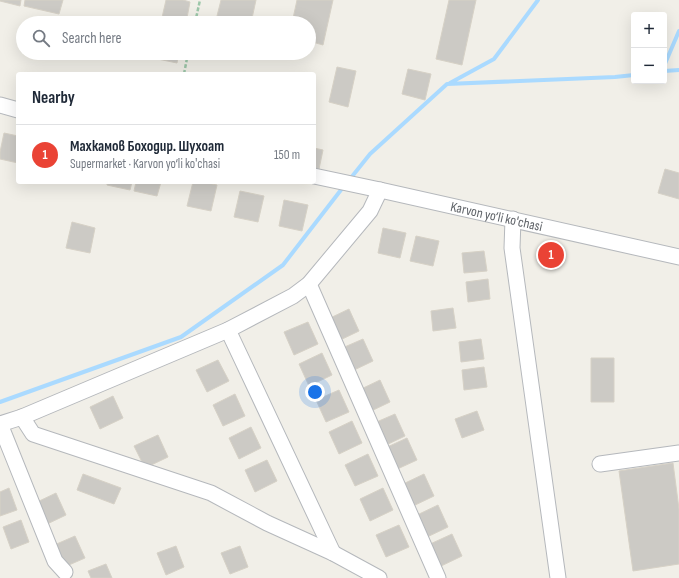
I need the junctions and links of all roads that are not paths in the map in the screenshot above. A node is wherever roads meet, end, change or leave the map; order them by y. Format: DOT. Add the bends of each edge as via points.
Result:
graph roads {
  1 [pos="0,105"];
  2 [pos="16,109"];
  3 [pos="316,176"];
  4 [pos="380,190"];
  5 [pos="513,219"];
  6 [pos="679,257"];
  7 [pos="309,284"];
  8 [pos="228,330"];
  9 [pos="22,417"];
  10 [pos="0,424"];
  11 [pos="679,453"];
  12 [pos="600,464"];
  13 [pos="333,553"];
  14 [pos="65,572"];
  15 [pos="379,578"];
  16 [pos="438,578"];
  17 [pos="558,578"];
  1 -- 2 [label="street"];
  3 -- 4 [label="street, Karvon yo‘li ko'chasi"];
  4 -- 5 [label="street, Karvon yo‘li ko'chasi"];
  4 -- 7 [label="street" via="370,211"];
  5 -- 6 [label="street, Karvon yo‘li ko'chasi"];
  5 -- 17 [label="street" via="512,248"];
  7 -- 8 [label="street" via="293,296"];
  7 -- 16 [label="street"];
  8 -- 9 [label="street"];
  8 -- 13 [label="street"];
  9 -- 10 [label="street"];
  9 -- 13 [label="street" via="33,434 211,493 267,523"];
  10 -- 14 [label="street" via="55,561"];
  11 -- 12 [label="street"];
  13 -- 15 [label="street"];
}
